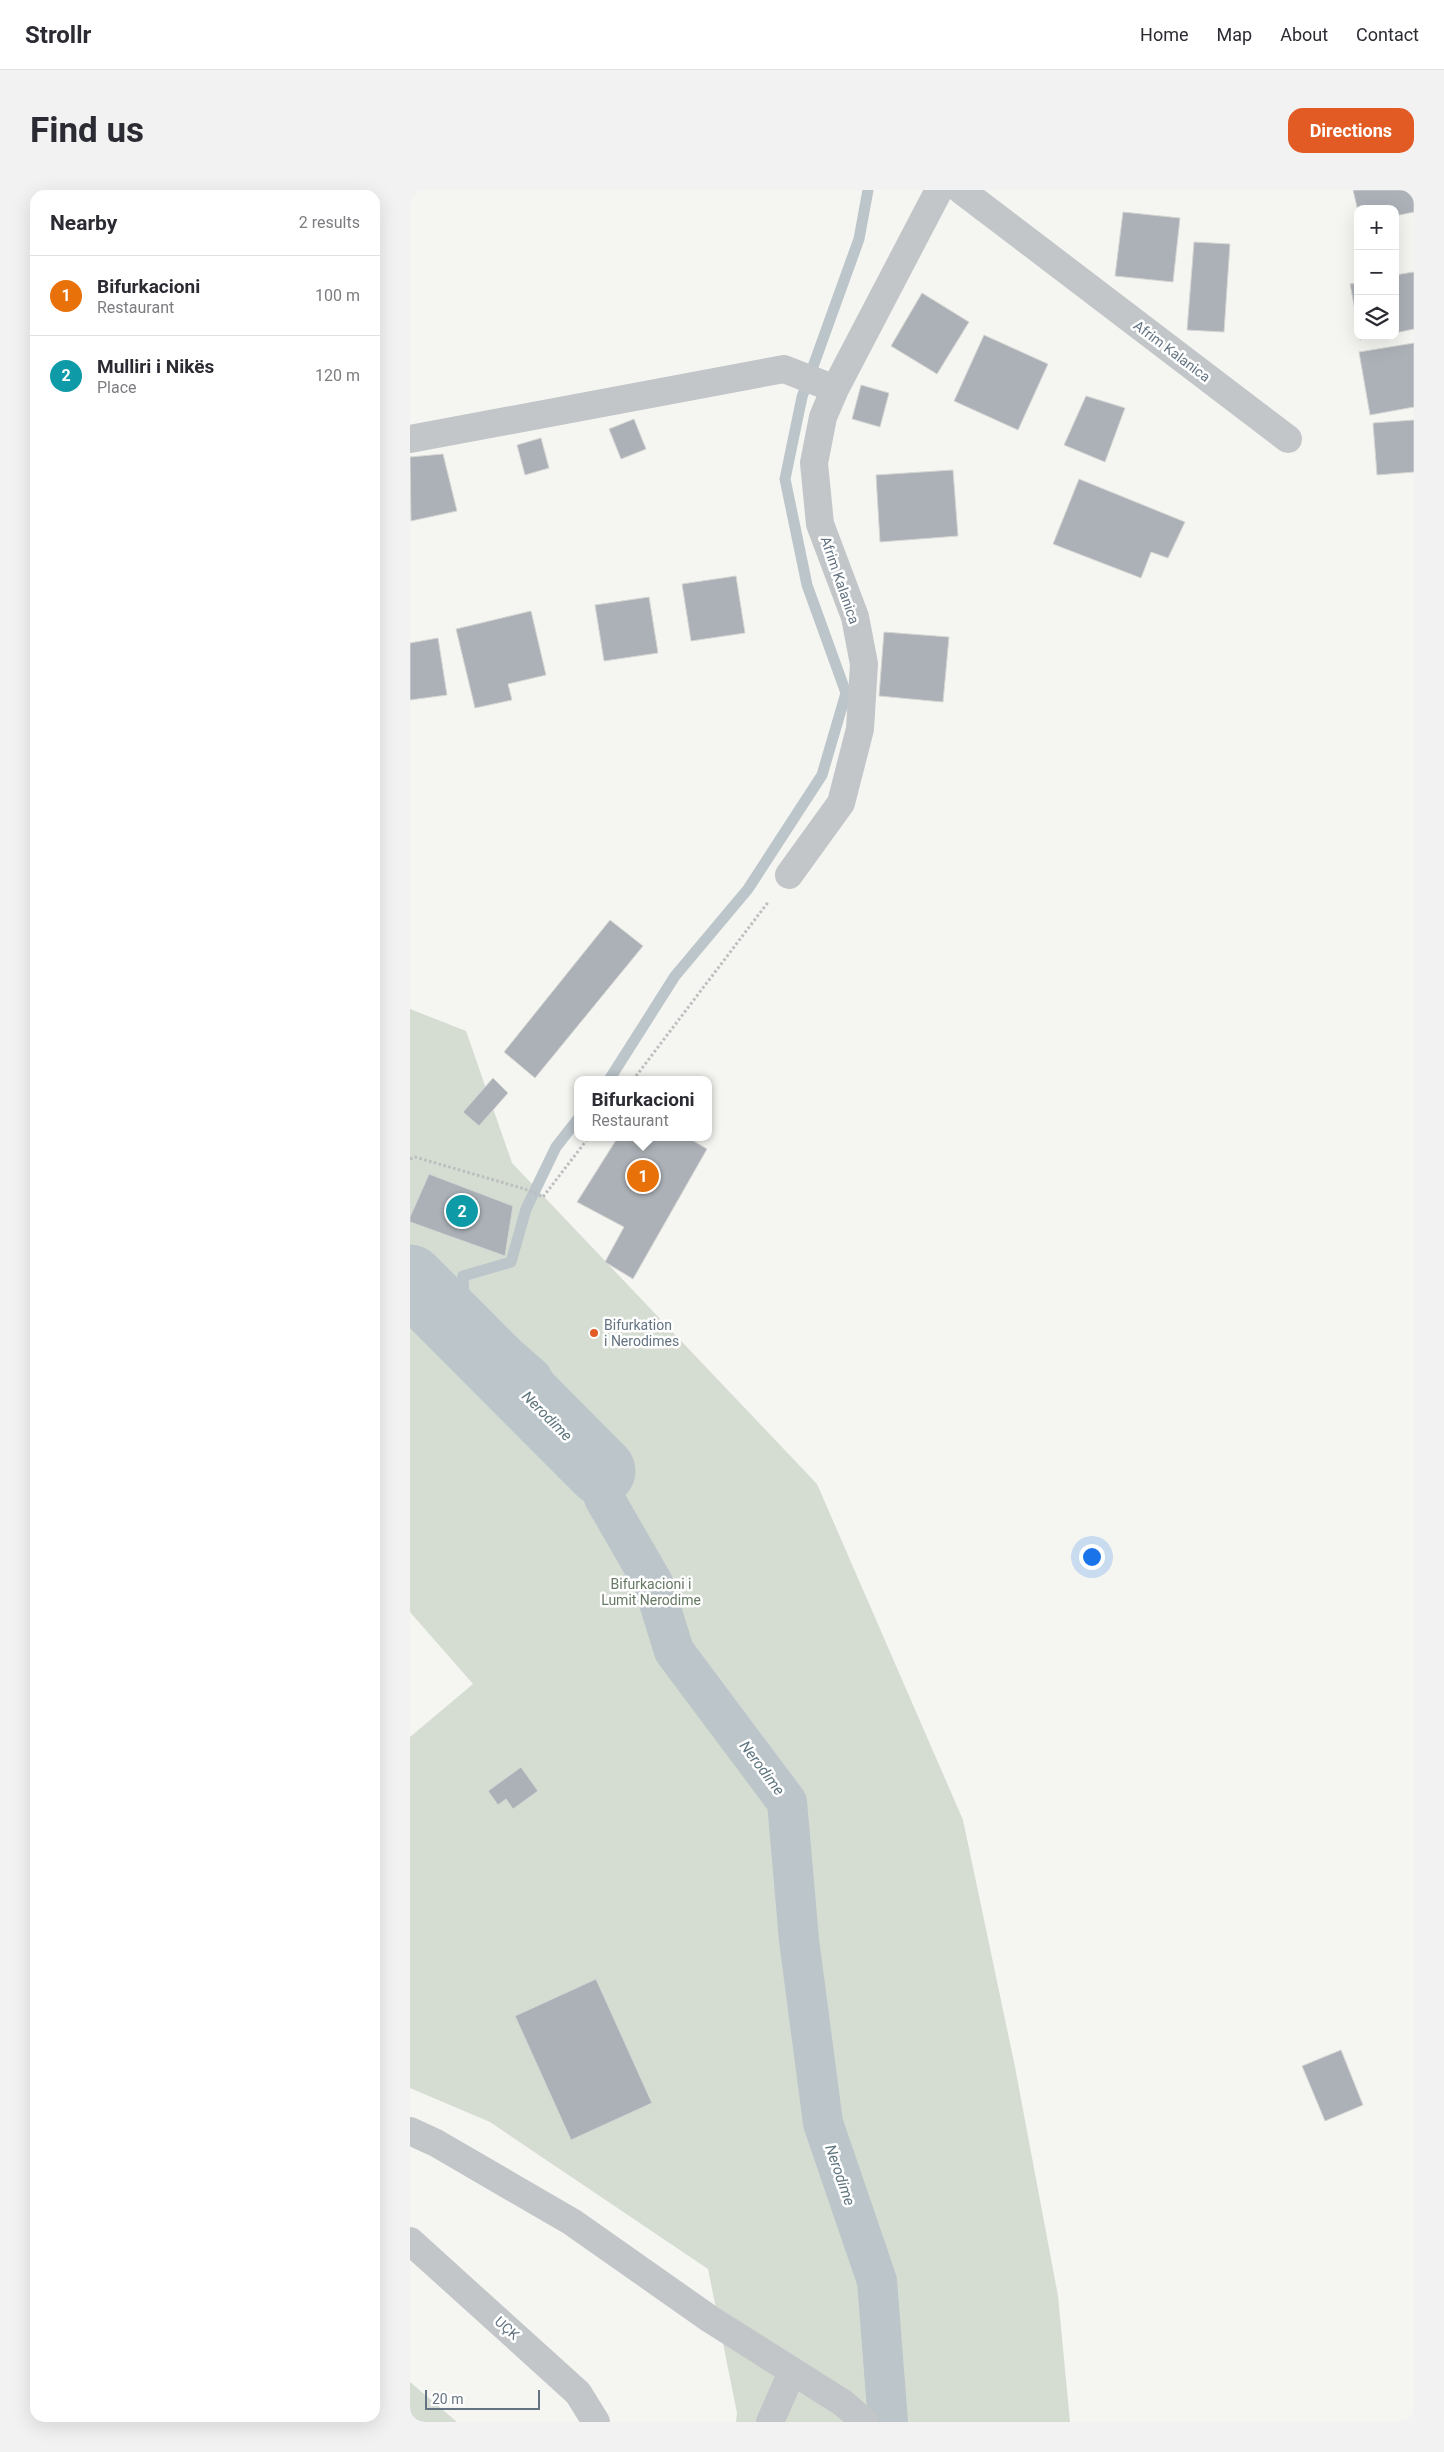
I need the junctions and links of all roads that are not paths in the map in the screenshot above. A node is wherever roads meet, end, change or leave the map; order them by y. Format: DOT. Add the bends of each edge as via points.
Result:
graph roads {
  1 [pos="938,190"];
  2 [pos="961,190"];
  3 [pos="826,386"];
  4 [pos="410,439"];
  5 [pos="1288,439"];
  6 [pos="789,875"];
  7 [pos="410,2131"];
  8 [pos="410,2241"];
  9 [pos="792,2372"];
  10 [pos="596,2422"];
  11 [pos="770,2422"];
  12 [pos="865,2422"];
  1 -- 3 [label="street, Afrim Kalanica"];
  2 -- 5 [label="street, Afrim Kalanica"];
  3 -- 4 [label="street" via="784,369"];
  3 -- 6 [label="street, Afrim Kalanica" via="814,463 820,524 855,616 864,664 860,729 840,803"];
  7 -- 9 [label="street" via="572,2222"];
  8 -- 10 [label="street, UÇK" via="578,2394"];
  9 -- 11 [label="street"];
  9 -- 12 [label="street" via="843,2403"];
}
